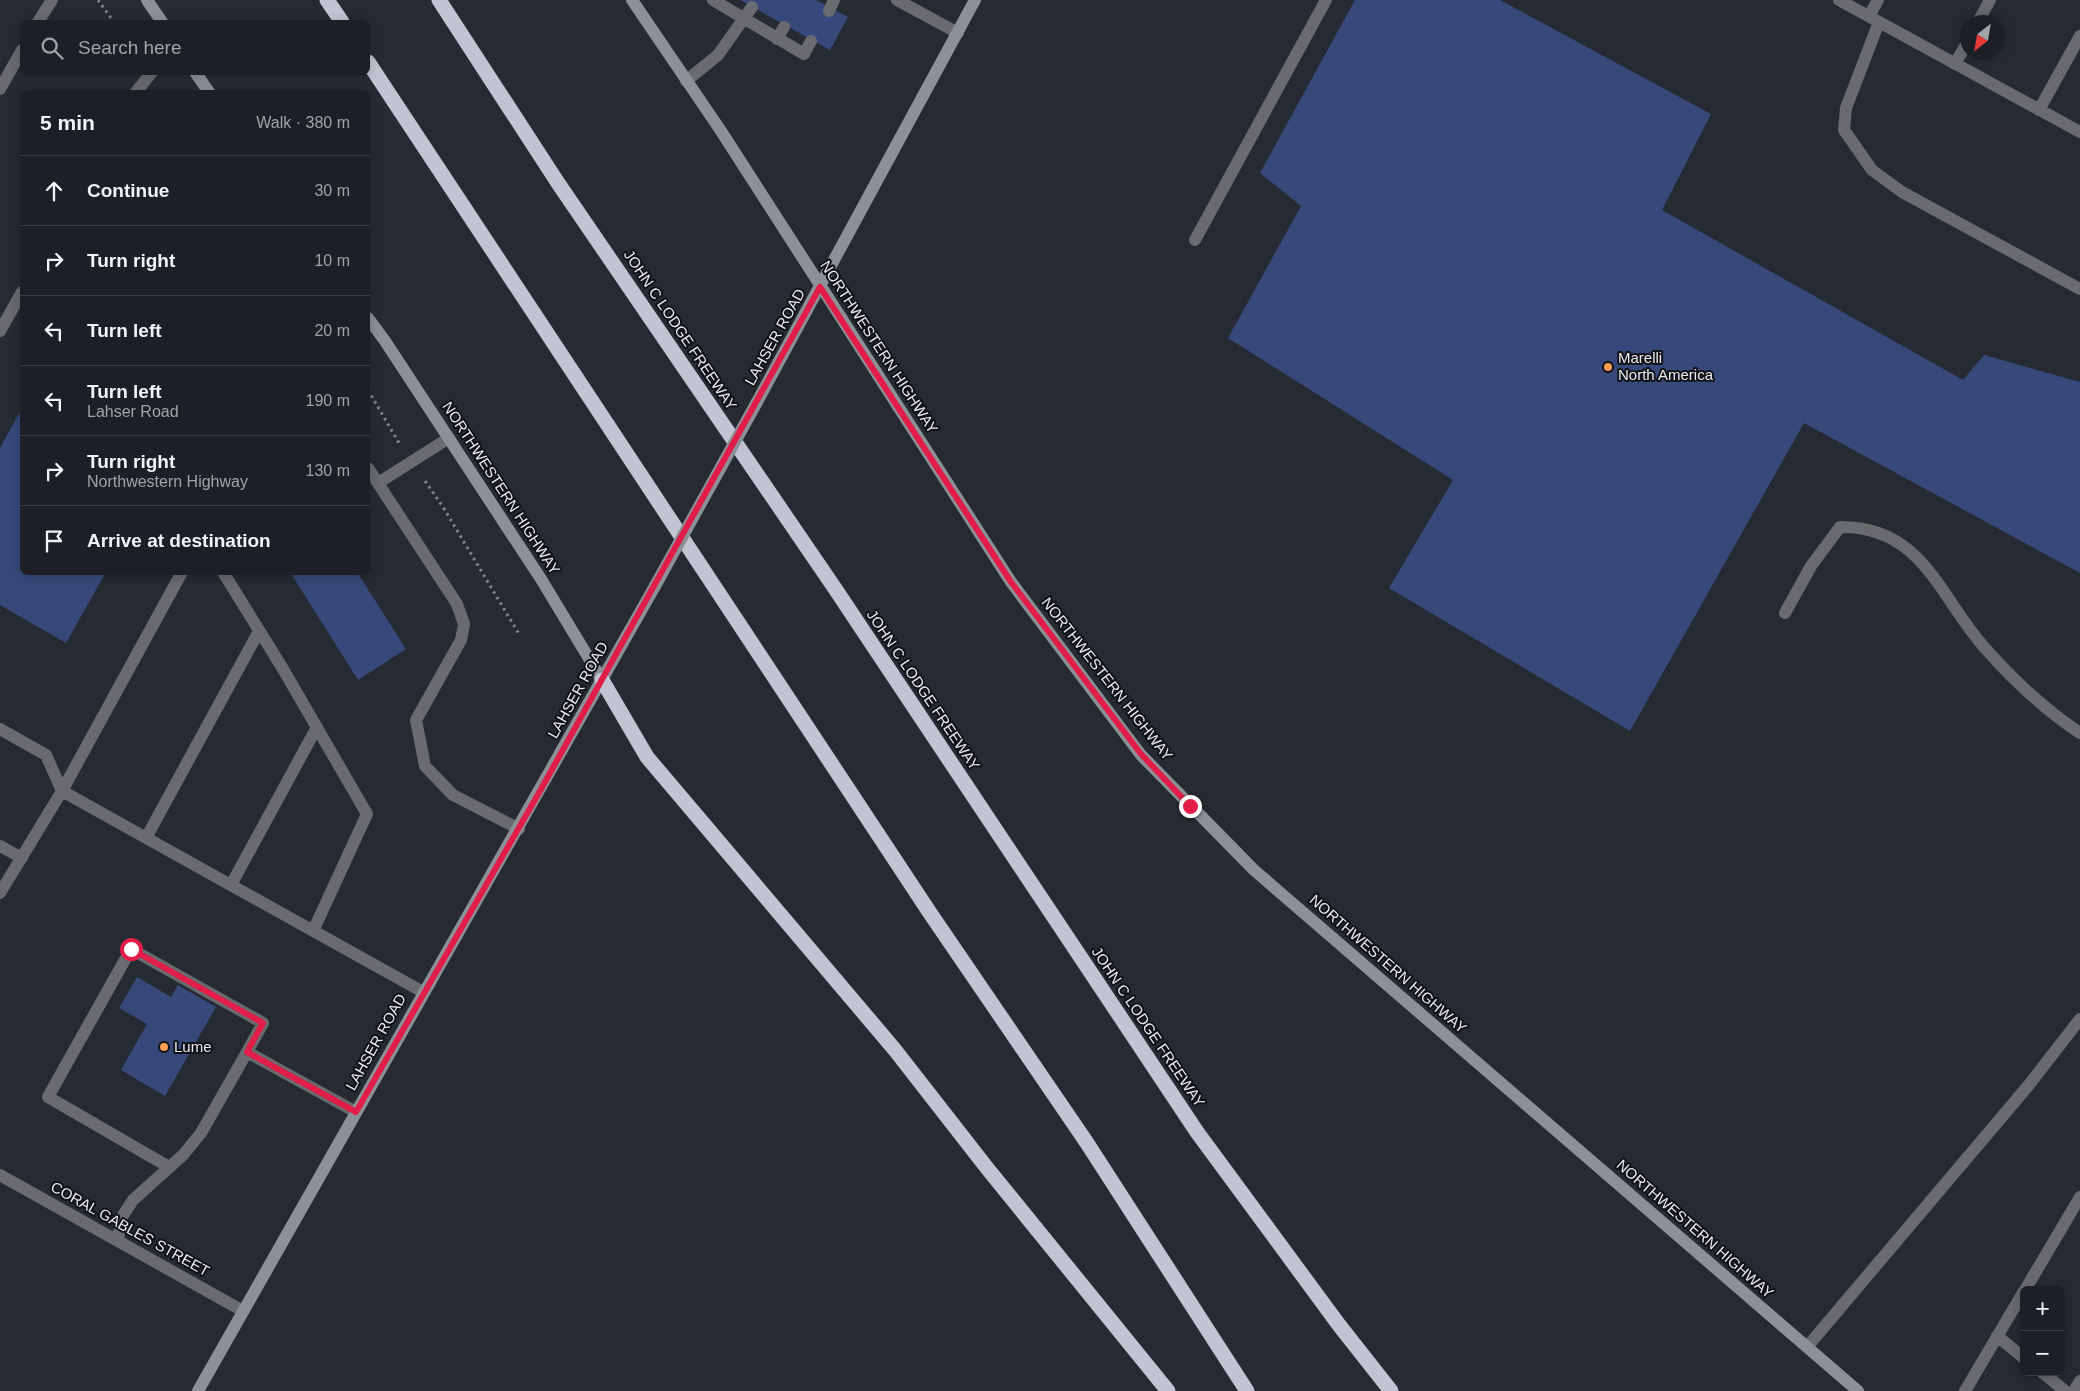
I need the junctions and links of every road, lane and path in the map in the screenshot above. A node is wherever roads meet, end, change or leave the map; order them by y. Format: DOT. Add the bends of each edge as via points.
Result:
graph roads {
  1 [pos="52,0"];
  2 [pos="98,0"];
  3 [pos="147,0"];
  4 [pos="327,0"];
  5 [pos="439,0"];
  6 [pos="632,0"];
  7 [pos="712,0"];
  8 [pos="897,0"];
  9 [pos="975,0"];
  10 [pos="1326,0"];
  11 [pos="1839,0"];
  12 [pos="1878,0"];
  13 [pos="1990,0"];
  14 [pos="749,13"];
  15 [pos="1982,15"];
  16 [pos="1874,19"];
  17 [pos="39,20"];
  18 [pos="113,20"];
  19 [pos="161,20"];
  20 [pos="341,20"];
  21 [pos="784,27"];
  22 [pos="958,33"];
  23 [pos="2080,36"];
  24 [pos="777,38"];
  25 [pos="811,42"];
  26 [pos="20,54"];
  27 [pos="1960,54"];
  28 [pos="1954,64"];
  29 [pos="370,65"];
  30 [pos="150,75"];
  31 [pos="197,75"];
  32 [pos="686,80"];
  33 [pos="0,89"];
  34 [pos="138,90"];
  35 [pos="208,90"];
  36 [pos="2039,110"];
  37 [pos="2080,132"];
  38 [pos="1195,240"];
  39 [pos="820,287"];
  40 [pos="2080,289"];
  41 [pos="20,296"];
  42 [pos="370,321"];
  43 [pos="0,331"];
  44 [pos="370,394"];
  45 [pos="390,430"];
  46 [pos="449,438"];
  47 [pos="370,471"];
  48 [pos="378,483"];
  49 [pos="430,488"];
  50 [pos="180,575"];
  51 [pos="225,575"];
  52 [pos="1786,613"];
  53 [pos="260,631"];
  54 [pos="519,634"];
  55 [pos="602,680"];
  56 [pos="317,727"];
  57 [pos="0,729"];
  58 [pos="2080,733"];
  59 [pos="62,791"];
  60 [pos="519,829"];
  61 [pos="146,838"];
  62 [pos="0,846"];
  63 [pos="22,858"];
  64 [pos="231,885"];
  65 [pos="0,893"];
  66 [pos="313,931"];
  67 [pos="423,992"];
  68 [pos="2080,1019"];
  69 [pos="247,1052"];
  70 [pos="356,1112"];
  71 [pos="169,1167"];
  72 [pos="0,1175"];
  73 [pos="2080,1196"];
  74 [pos="118,1239"];
  75 [pos="2027,1286"];
  76 [pos="2020,1298"];
  77 [pos="243,1311"];
  78 [pos="1997,1336"];
  79 [pos="1807,1347"];
  80 [pos="2020,1355"];
  81 [pos="2047,1376"];
  82 [pos="2080,1381"];
  83 [pos="198,1391"];
  84 [pos="1168,1391"];
  85 [pos="1247,1391"];
  86 [pos="1391,1391"];
  87 [pos="1858,1391"];
  88 [pos="1965,1391"];
  89 [pos="2065,1391"];
  90 [pos="2074,1391"];
  1 -- 17 [label="street"];
  2 -- 18 [label="path"];
  3 -- 19 [label="main road"];
  4 -- 20 [label="highway"];
  5 -- 86 [label="highway, JOHN C LODGE FREEWAY" via="558,183 836,590 1197,1132"];
  6 -- 32 [label="main road, NORTHWESTERN HIGHWAY"];
  7 -- 14 [label="street"];
  8 -- 22 [label="street"];
  9 -- 22 [label="main road, LAHSER ROAD"];
  10 -- 38 [label="street"];
  11 -- 16 [label="street"];
  12 -- 16 [label="street"];
  13 -- 15 [label="street"];
  14 -- 24 [label="street"];
  14 -- 32 [label="street" via="718,55"];
  16 -- 28 [label="street"];
  16 -- 40 [label="street" via="1846,108 1844,130 1872,170 1902,192"];
  21 -- 24 [label="street"];
  22 -- 39 [label="main road, LAHSER ROAD"];
  23 -- 36 [label="street"];
  24 -- 25 [label="street" via="804,54"];
  26 -- 33 [label="street"];
  27 -- 28 [label="street"];
  28 -- 36 [label="street"];
  29 -- 85 [label="highway" via="924,905 1087,1143"];
  30 -- 34 [label="street"];
  31 -- 35 [label="main road"];
  32 -- 39 [label="main road, NORTHWESTERN HIGHWAY"];
  36 -- 37 [label="street"];
  39 -- 55 [label="main road, LAHSER ROAD, bridge"];
  39 -- 79 [label="main road, NORTHWESTERN HIGHWAY" via="1011,582 1141,754 1254,870"];
  41 -- 43 [label="street"];
  42 -- 46 [label="main road, NORTHWESTERN HIGHWAY"];
  44 -- 45 [label="path"];
  46 -- 48 [label="street"];
  46 -- 55 [label="main road, NORTHWESTERN HIGHWAY"];
  47 -- 48 [label="street"];
  48 -- 60 [label="street" via="457,604 464,624 461,640 416,720 425,766 453,794"];
  49 -- 54 [label="path"];
  50 -- 59 [label="street"];
  51 -- 53 [label="street"];
  52 -- 58 [label="street" via="1811,566 1840,527 1857,527 1882,534 1908,549 1932,573 1983,646 2049,713"];
  53 -- 56 [label="street"];
  53 -- 61 [label="street"];
  55 -- 60 [label="main road, LAHSER ROAD"];
  55 -- 84 [label="highway" via="647,757 895,1050"];
  56 -- 64 [label="street"];
  56 -- 66 [label="street" via="367,814"];
  57 -- 59 [label="street" via="46,755"];
  59 -- 61 [label="street"];
  59 -- 63 [label="street"];
  60 -- 67 [label="main road, LAHSER ROAD"];
  61 -- 64 [label="street"];
  62 -- 63 [label="street"];
  63 -- 65 [label="street"];
  64 -- 66 [label="street"];
  66 -- 67 [label="street"];
  67 -- 70 [label="main road, LAHSER ROAD"];
  68 -- 79 [label="street" via="2028,1086"];
  69 -- 70 [label="street"];
  69 -- 71 [label="street" via="201,1134"];
  69 -- 71 [label="street" via="263,1023 131,949 48,1097"];
  70 -- 77 [label="main road, LAHSER ROAD"];
  71 -- 74 [label="street" via="133,1200 122,1217"];
  72 -- 74 [label="street, CORAL GABLES STREET"];
  73 -- 75 [label="street"];
  74 -- 77 [label="street, CORAL GABLES STREET"];
  76 -- 78 [label="street"];
  77 -- 83 [label="main road, LAHSER ROAD"];
  78 -- 80 [label="street"];
  78 -- 88 [label="street"];
  79 -- 87 [label="main road, NORTHWESTERN HIGHWAY"];
  81 -- 89 [label="street"];
  82 -- 90 [label="street"];
}
